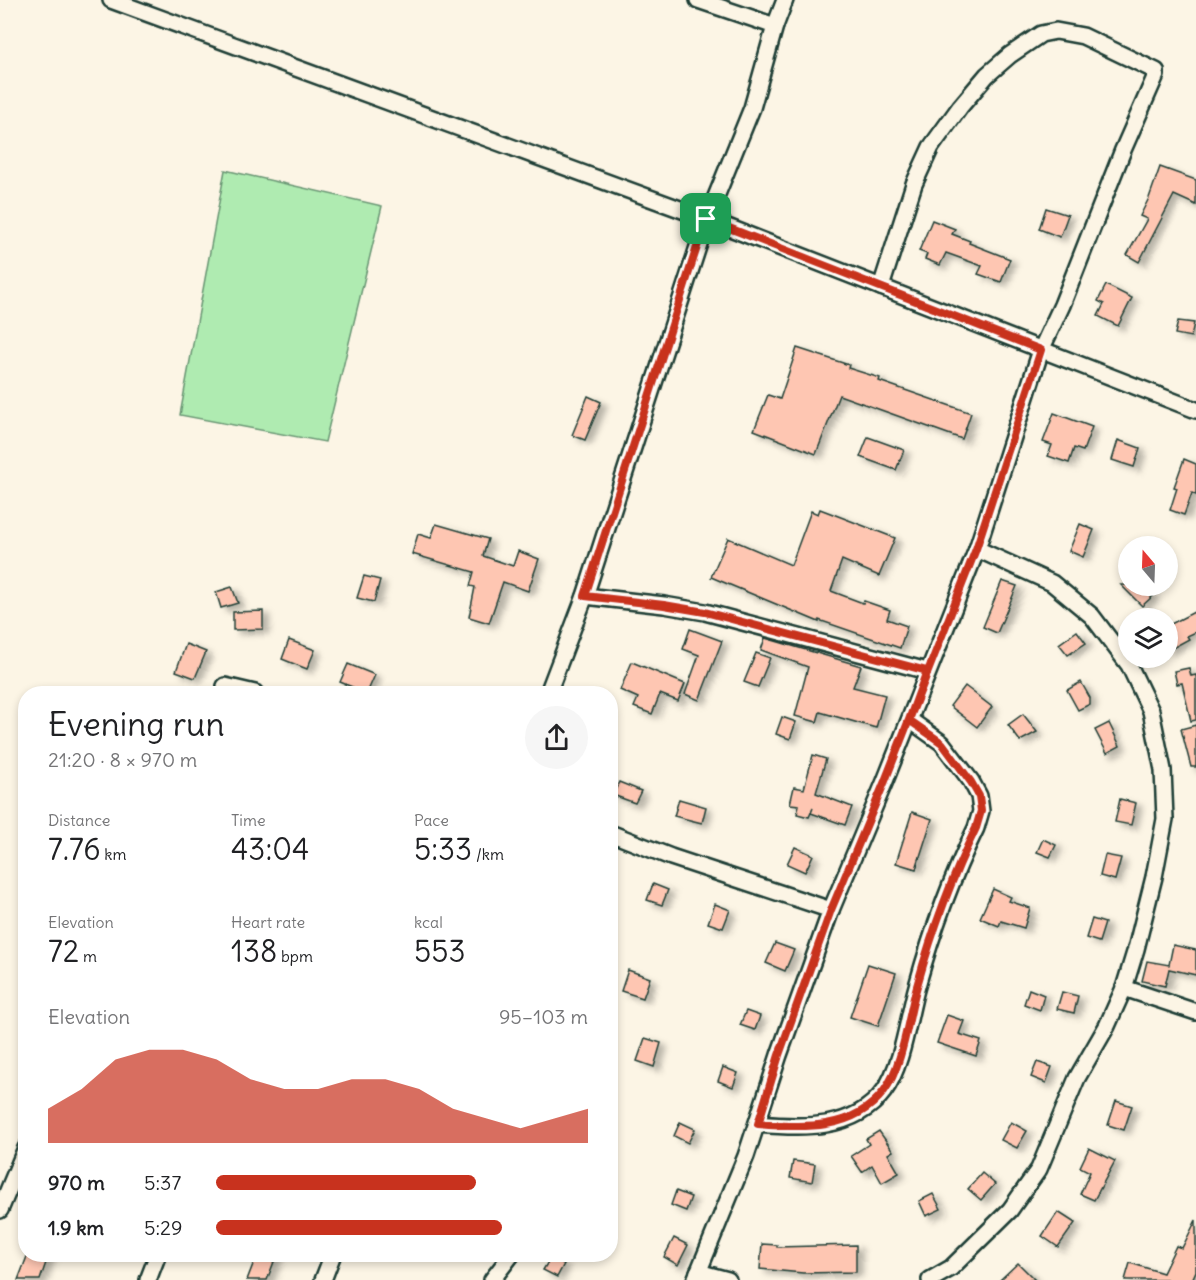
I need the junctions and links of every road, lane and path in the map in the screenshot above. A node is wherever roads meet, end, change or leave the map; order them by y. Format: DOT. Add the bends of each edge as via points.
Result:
graph roads {
  1 [pos="111,0"];
  2 [pos="698,0"];
  3 [pos="785,0"];
  4 [pos="775,26"];
  5 [pos="706,219"];
  6 [pos="880,287"];
  7 [pos="1041,350"];
  8 [pos="1196,410"];
  9 [pos="976,549"];
  10 [pos="585,596"];
  11 [pos="927,671"];
  12 [pos="551,686"];
  13 [pos="909,720"];
  14 [pos="618,836"];
  15 [pos="831,910"];
  16 [pos="1124,988"];
  17 [pos="1196,1012"];
  18 [pos="758,1124"];
  19 [pos="18,1167"];
  20 [pos="0,1210"];
  21 [pos="155,1262"];
  22 [pos="330,1262"];
  23 [pos="506,1262"];
  24 [pos="696,1276"];
  25 [pos="148,1280"];
  26 [pos="322,1280"];
  27 [pos="492,1280"];
  28 [pos="728,1280"];
  29 [pos="930,1280"];
  1 -- 5 [label="street"];
  2 -- 4 [label="street"];
  3 -- 4 [label="street"];
  4 -- 5 [label="street" via="752,108"];
  5 -- 6 [label="street"];
  5 -- 10 [label="street"];
  6 -- 7 [label="street"];
  6 -- 7 [label="street" via="914,184 931,147 960,107 987,75 1041,34 1083,36 1153,68 1156,75"];
  7 -- 8 [label="street"];
  7 -- 9 [label="street"];
  9 -- 11 [label="street"];
  9 -- 16 [label="street" via="1052,583 1092,616 1129,665 1151,711 1163,770 1165,819"];
  10 -- 11 [label="street" via="705,612"];
  10 -- 12 [label="street"];
  11 -- 13 [label="street"];
  13 -- 15 [label="street"];
  13 -- 18 [label="street" via="942,743 956,759 979,796 981,811 935,924 892,1077 871,1103 839,1121 795,1128"];
  14 -- 15 [label="street"];
  15 -- 18 [label="street"];
  16 -- 17 [label="street"];
  16 -- 29 [label="street" via="1077,1078 1039,1168 1010,1210 951,1268"];
  18 -- 24 [label="street"];
  19 -- 20 [label="street"];
  21 -- 25 [label="street"];
  22 -- 26 [label="street"];
  23 -- 27 [label="street"];
  24 -- 28 [label="street"];
}
